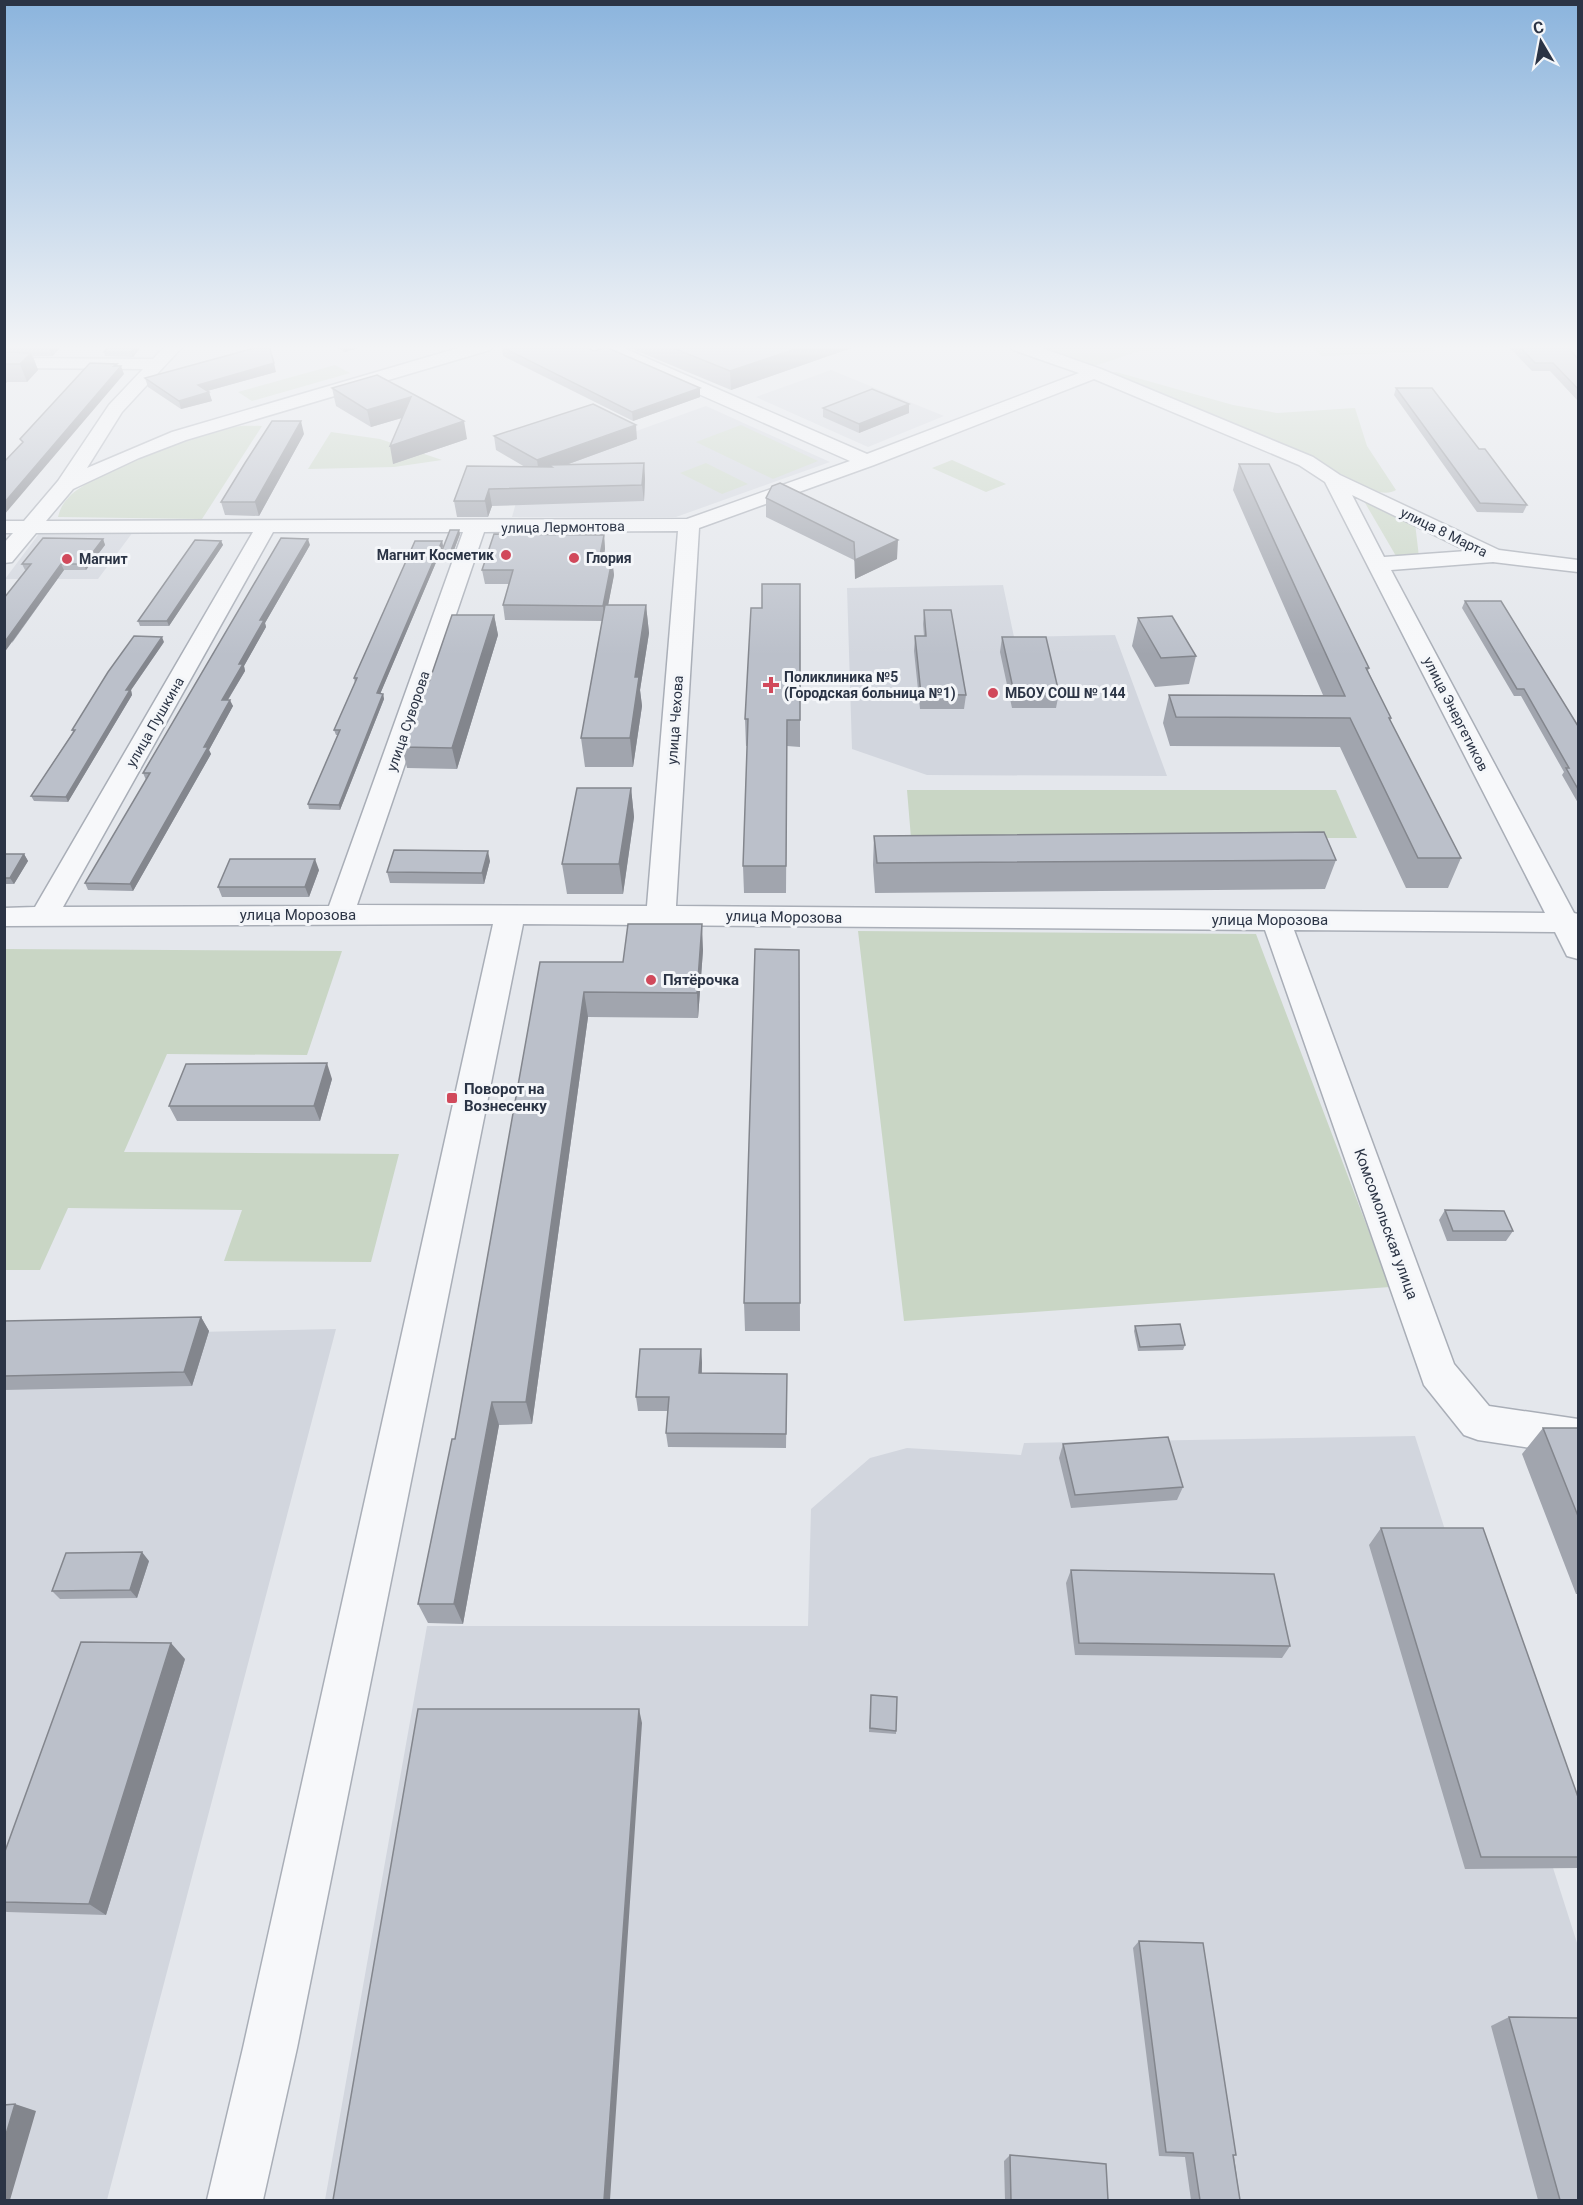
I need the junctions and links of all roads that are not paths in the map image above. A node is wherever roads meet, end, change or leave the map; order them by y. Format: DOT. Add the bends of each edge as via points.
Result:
graph roads {
  1 [pos="89,449"];
  2 [pos="145,449"];
  3 [pos="839,449"];
  4 [pos="898,449"];
  5 [pos="1277,449"];
  6 [pos="867,461"];
  7 [pos="1334,479"];
  8 [pos="66,485"];
  9 [pos="689,525"];
  10 [pos="4,527"];
  11 [pos="29,527"];
  12 [pos="266,527"];
  13 [pos="475,528"];
  14 [pos="1494,556"];
  15 [pos="4,557"];
  16 [pos="1379,564"];
  17 [pos="1578,566"];
  18 [pos="340,914"];
  19 [pos="510,914"];
  20 [pos="661,915"];
  21 [pos="4,916"];
  22 [pos="44,916"];
  23 [pos="1276,920"];
  24 [pos="1571,923"];
  25 [pos="1578,949"];
  26 [pos="1578,1437"];
  27 [pos="235,2200"];
  1 -- 8 [label="street"];
  2 -- 8 [label="street"];
  3 -- 6 [label="street"];
  4 -- 6 [label="street, улица Лермонтова"];
  5 -- 7 [label="street, улица 8 Марта"];
  6 -- 9 [label="street, улица Лермонтова"];
  7 -- 14 [label="street, улица 8 Марта"];
  7 -- 16 [label="street, улица Энергетиков"];
  8 -- 11 [label="street"];
  9 -- 13 [label="street, улица Лермонтова"];
  9 -- 20 [label="street, улица Чехова"];
  10 -- 11 [label="street, улица Лермонтова"];
  11 -- 12 [label="street, улица Лермонтова"];
  11 -- 15 [label="street"];
  12 -- 13 [label="street, улица Лермонтова"];
  12 -- 22 [label="street, улица Пушкина"];
  13 -- 18 [label="street, улица Суворова"];
  14 -- 16 [label="street"];
  14 -- 17 [label="street, улица 8 Марта"];
  16 -- 24 [label="street, улица Энергетиков"];
  18 -- 19 [label="street, улица Морозова"];
  18 -- 22 [label="street, улица Морозова"];
  19 -- 20 [label="street, улица Морозова"];
  19 -- 27 [label="street"];
  20 -- 23 [label="street, улица Морозова"];
  21 -- 22 [label="street, улица Морозова"];
  23 -- 24 [label="street, улица Морозова"];
  23 -- 26 [label="street, Комсомольская улица" via="1438,1373 1478,1422"];
  24 -- 25 [label="street, улица Энергетиков"];
}
